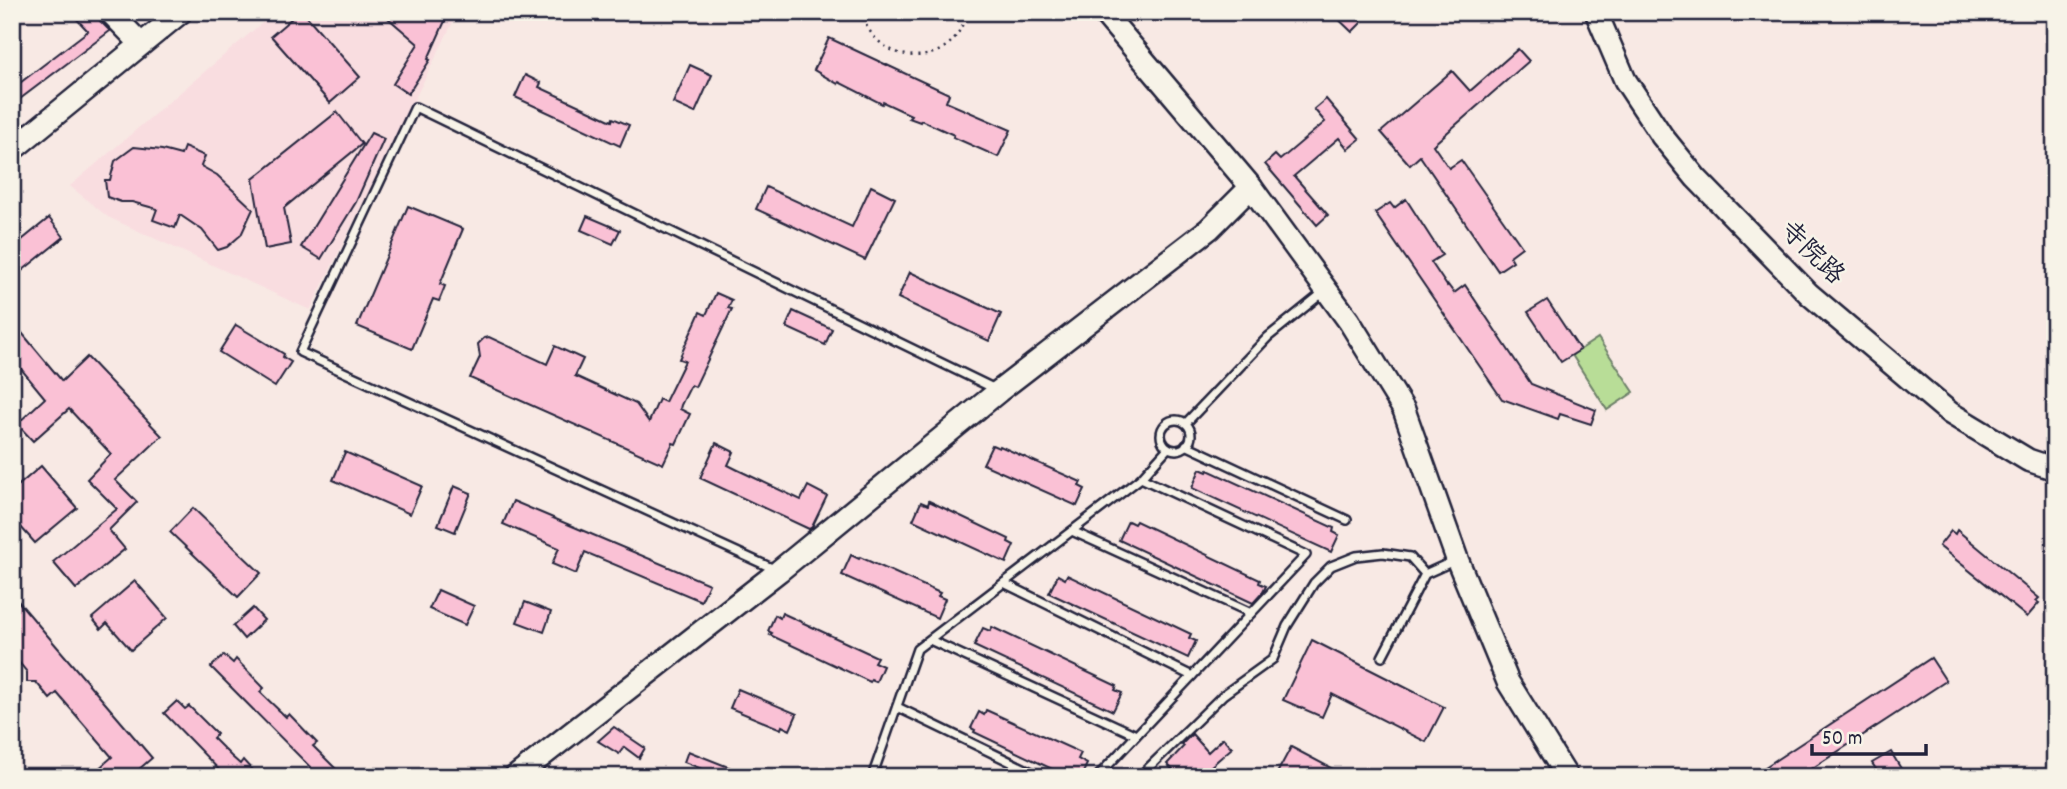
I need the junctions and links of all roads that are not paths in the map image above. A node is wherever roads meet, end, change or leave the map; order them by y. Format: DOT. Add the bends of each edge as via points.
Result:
graph roads {
  1 [pos="110,12"];
  2 [pos="181,12"];
  3 [pos="1103,12"];
  4 [pos="1595,12"];
  5 [pos="141,44"];
  6 [pos="12,150"];
  7 [pos="1251,187"];
  8 [pos="1326,290"];
  9 [pos="999,391"];
  10 [pos="1186,423"];
  11 [pos="1186,445"];
  12 [pos="1168,448"];
  13 [pos="2055,469"];
  14 [pos="1142,478"];
  15 [pos="1347,520"];
  16 [pos="1072,531"];
  17 [pos="1457,559"];
  18 [pos="779,571"];
  19 [pos="1425,574"];
  20 [pos="1004,583"];
  21 [pos="1251,613"];
  22 [pos="930,640"];
  23 [pos="1382,657"];
  24 [pos="1192,676"];
  25 [pos="897,707"];
  26 [pos="1136,735"];
  27 [pos="515,777"];
  28 [pos="872,777"];
  29 [pos="1042,777"];
  30 [pos="1097,777"];
  31 [pos="1139,777"];
  32 [pos="1567,777"];
  1 -- 5 [label="street"];
  2 -- 5 [label="street"];
  3 -- 7 [label="street"];
  4 -- 13 [label="street, 寺院路" via="1625,80 1662,136 1696,178 1809,294 1950,413 2028,460"];
  5 -- 6 [label="street"];
  7 -- 8 [label="street"];
  7 -- 9 [label="street" via="1209,229"];
  8 -- 10 [label="lane" via="1268,337"];
  8 -- 17 [label="street" via="1404,410"];
  9 -- 18 [label="street"];
  9 -- 18 [label="lane" via="415,107 300,352"];
  10 -- 11 [label="lane" via="1191,436"];
  10 -- 12 [label="lane" via="1177,419 1162,427 1161,439"];
  11 -- 12 [label="lane"];
  11 -- 15 [label="lane"];
  12 -- 14 [label="lane"];
  14 -- 16 [label="lane"];
  14 -- 21 [label="lane" via="1306,555"];
  16 -- 20 [label="lane"];
  16 -- 21 [label="lane"];
  17 -- 19 [label="lane"];
  17 -- 32 [label="street" via="1508,682"];
  18 -- 27 [label="street"];
  19 -- 23 [label="lane"];
  19 -- 31 [label="lane" via="1410,557 1383,553 1356,556 1331,566 1294,615 1273,659 1223,695"];
  20 -- 22 [label="lane"];
  20 -- 24 [label="lane"];
  21 -- 24 [label="lane"];
  22 -- 25 [label="lane" via="917,649"];
  22 -- 26 [label="lane"];
  24 -- 26 [label="lane"];
  25 -- 28 [label="lane"];
  25 -- 29 [label="lane"];
  26 -- 30 [label="lane"];
}
